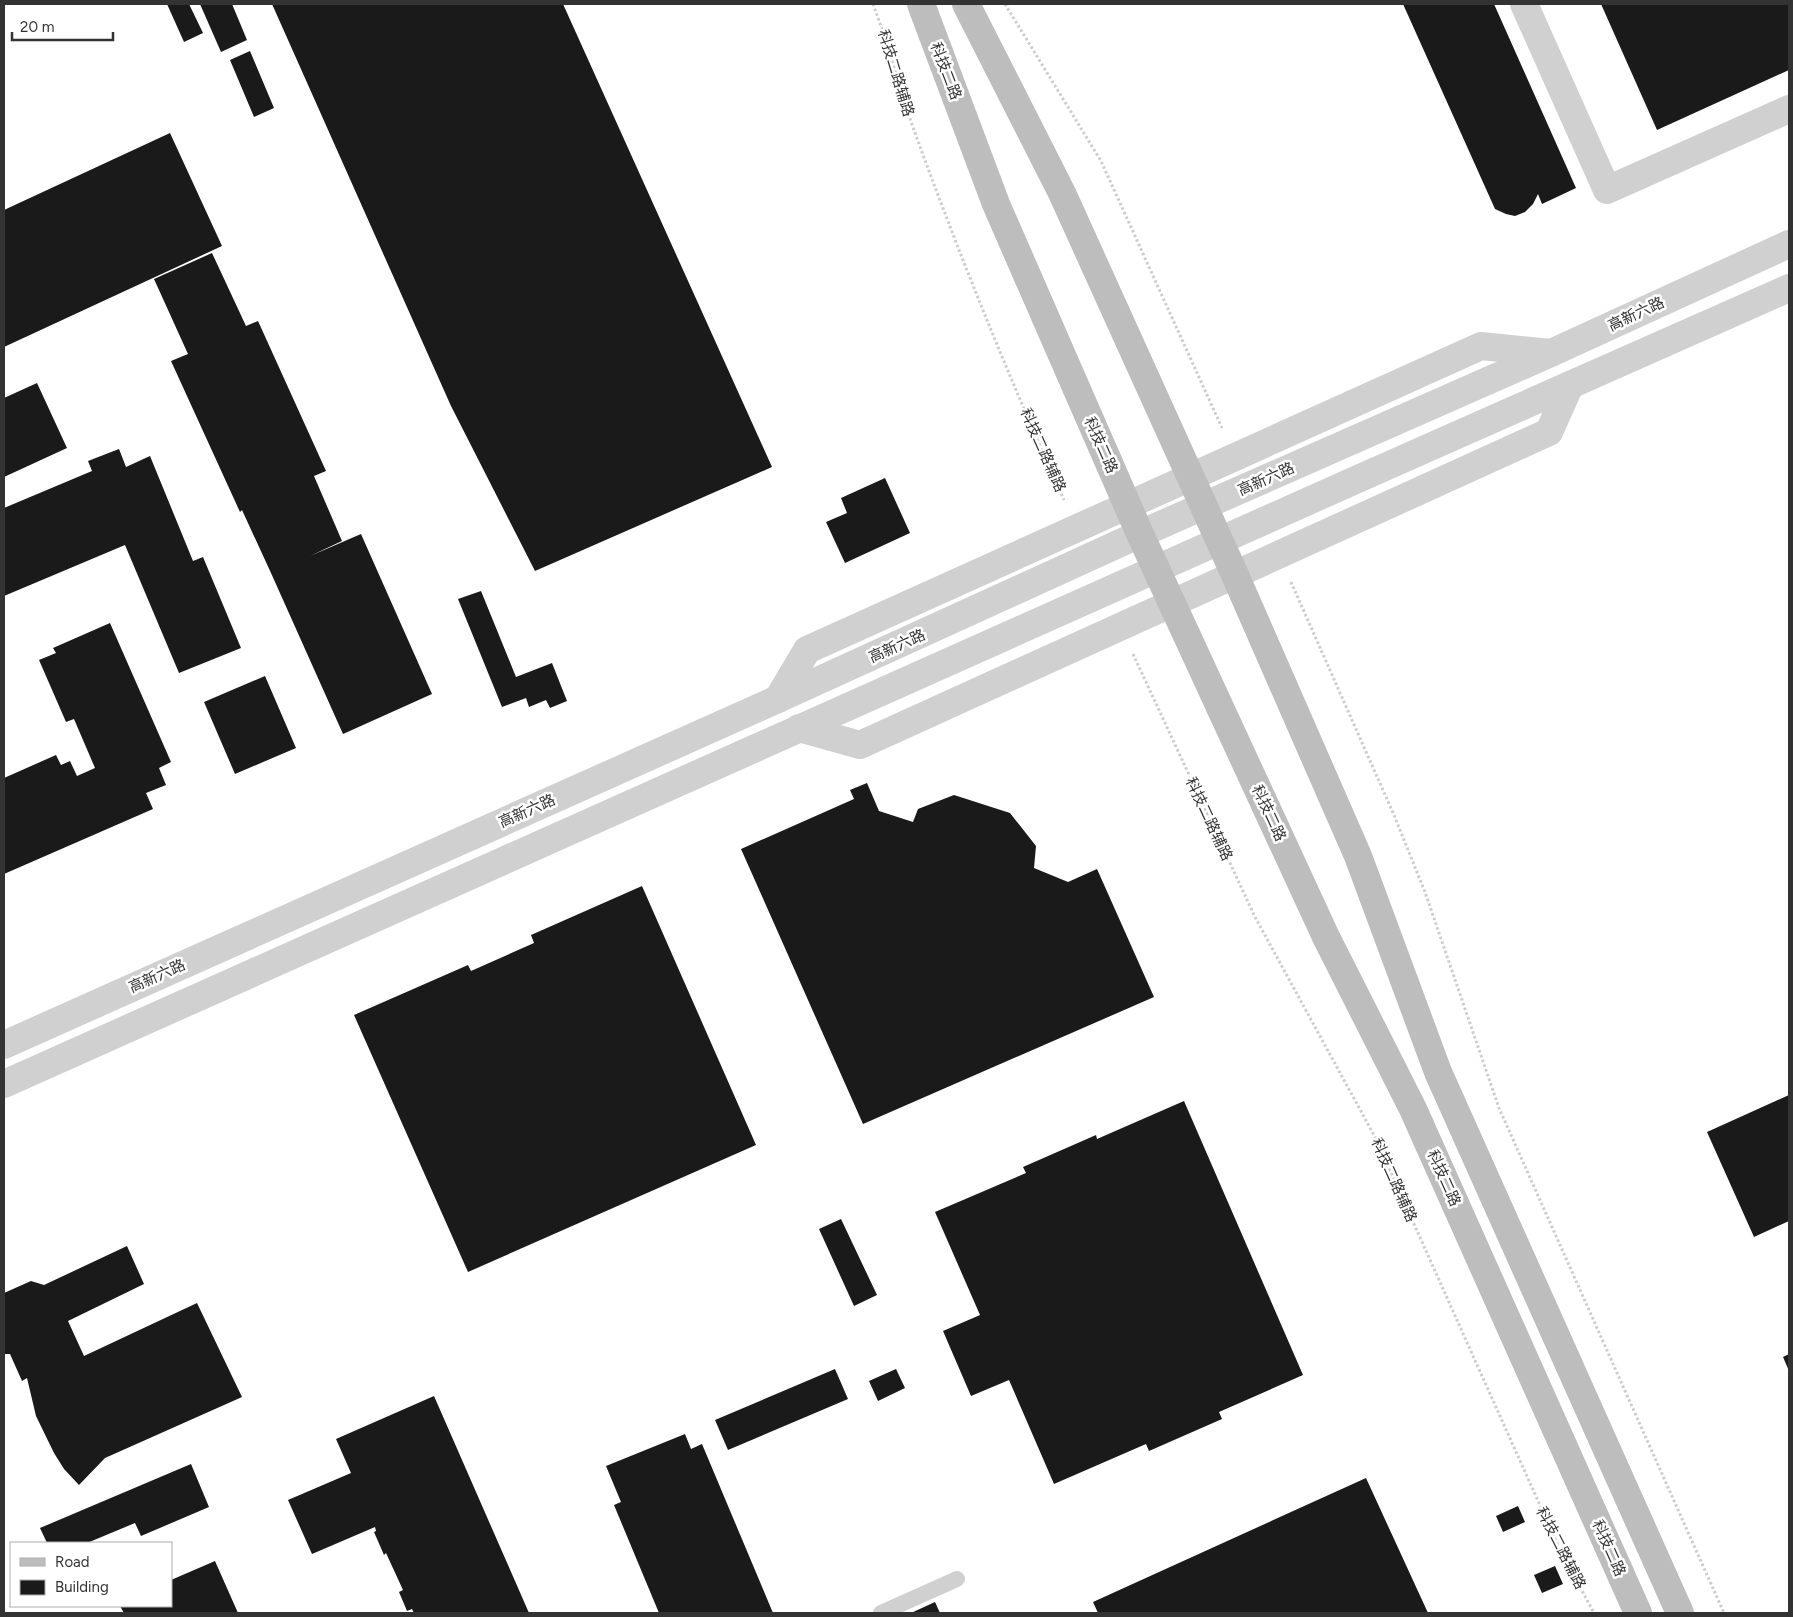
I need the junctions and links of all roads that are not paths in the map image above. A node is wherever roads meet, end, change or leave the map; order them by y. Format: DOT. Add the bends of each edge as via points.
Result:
graph roads {
  1 [pos="921,4"];
  2 [pos="966,4"];
  3 [pos="1524,4"];
  4 [pos="1789,109"];
  5 [pos="1789,244"];
  6 [pos="1789,288"];
  7 [pos="1551,353"];
  8 [pos="1570,385"];
  9 [pos="1190,477"];
  10 [pos="1127,505"];
  11 [pos="1204,506"];
  12 [pos="1140,534"];
  13 [pos="1219,541"];
  14 [pos="1157,569"];
  15 [pos="1234,575"];
  16 [pos="1173,603"];
  17 [pos="778,699"];
  18 [pos="799,728"];
  19 [pos="4,1045"];
  20 [pos="4,1084"];
  21 [pos="957,1580"];
  22 [pos="881,1613"];
  23 [pos="1638,1613"];
  24 [pos="1680,1613"];
  1 -- 10 [label="main road, 科技二路" via="996,204"];
  2 -- 9 [label="main road" via="1062,193"];
  3 -- 4 [label="street" via="1606,190"];
  5 -- 7 [label="street, 高新六路"];
  6 -- 8 [label="street"];
  7 -- 9 [label="street" via="1482,346"];
  7 -- 11 [label="street, 高新六路"];
  8 -- 13 [label="street"];
  8 -- 15 [label="street" via="1549,432"];
  9 -- 10 [label="street"];
  9 -- 11 [label="main road"];
  10 -- 12 [label="main road, 科技二路"];
  10 -- 17 [label="street" via="807,650"];
  11 -- 12 [label="street, 高新六路"];
  11 -- 13 [label="main road"];
  12 -- 14 [label="main road, 科技二路"];
  12 -- 17 [label="street, 高新六路"];
  13 -- 14 [label="street"];
  13 -- 15 [label="main road"];
  14 -- 16 [label="main road, 科技二路"];
  14 -- 18 [label="street"];
  15 -- 16 [label="street"];
  15 -- 24 [label="main road" via="1358,856 1438,1072"];
  16 -- 18 [label="street" via="860,745"];
  16 -- 23 [label="main road, 科技二路" via="1326,937 1414,1109"];
  17 -- 19 [label="street, 高新六路"];
  18 -- 20 [label="street"];
  21 -- 22 [label="lane"];
}
